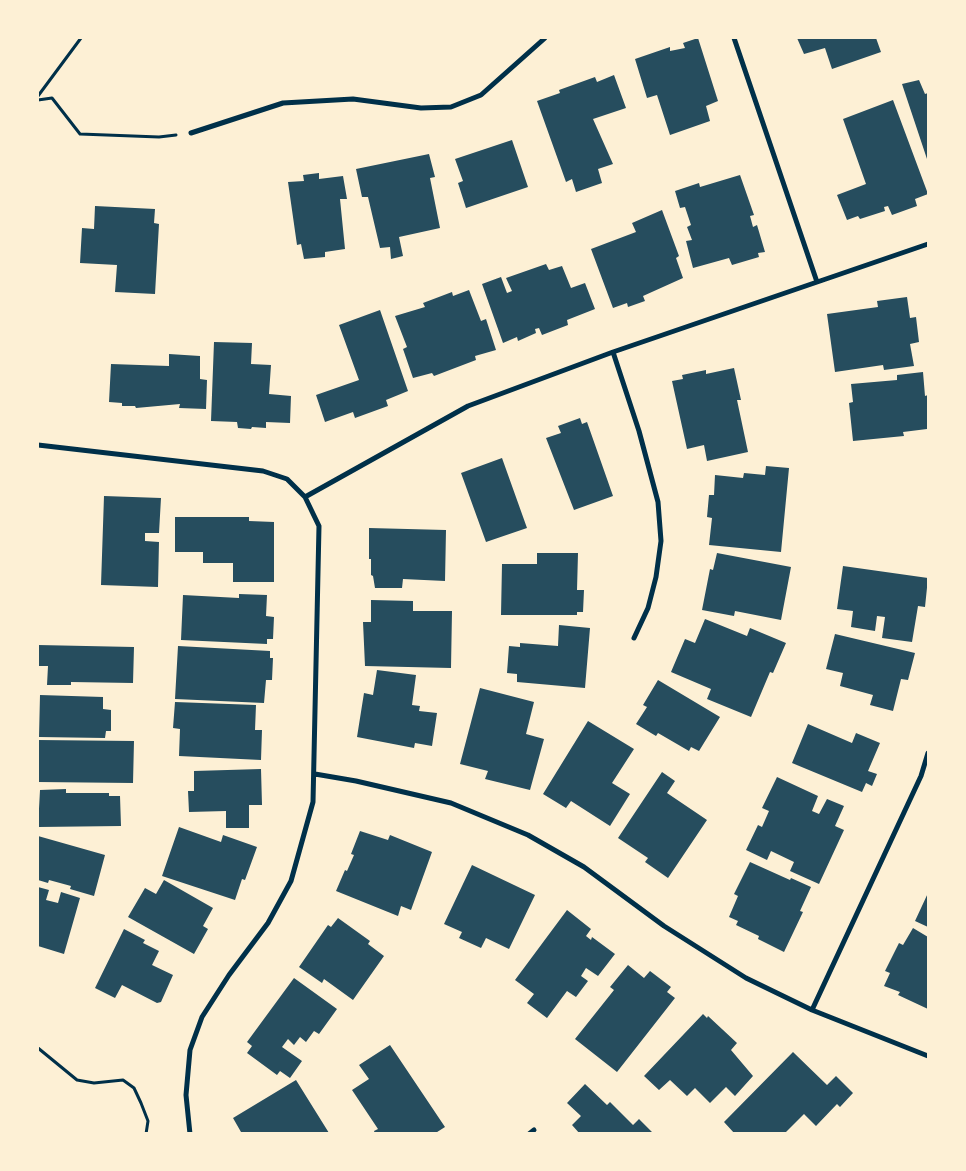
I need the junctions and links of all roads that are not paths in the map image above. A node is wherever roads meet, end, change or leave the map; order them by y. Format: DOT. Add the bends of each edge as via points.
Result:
graph roads {
  1 [pos="545,38"];
  2 [pos="734,38"];
  3 [pos="191,133"];
  4 [pos="928,244"];
  5 [pos="817,282"];
  6 [pos="613,352"];
  7 [pos="38,445"];
  8 [pos="305,497"];
  9 [pos="634,638"];
  10 [pos="928,753"];
  11 [pos="315,774"];
  12 [pos="812,1010"];
  13 [pos="928,1056"];
  14 [pos="190,1134"];
  1 -- 3 [label="street" via="481,95 451,106 420,108 354,99 283,103"];
  2 -- 5 [label="street"];
  4 -- 5 [label="street"];
  5 -- 6 [label="street"];
  6 -- 8 [label="street" via="468,406"];
  6 -- 9 [label="street" via="639,431 659,512 661,541 656,577 648,608"];
  7 -- 8 [label="street" via="263,471 287,479"];
  8 -- 11 [label="street" via="318,526"];
  10 -- 12 [label="street" via="922,776"];
  11 -- 12 [label="street" via="451,803 528,835 584,867 664,926 746,978"];
  11 -- 14 [label="street" via="312,802 291,881 268,923 202,1017 190,1050 186,1095"];
  12 -- 13 [label="street"];
}
